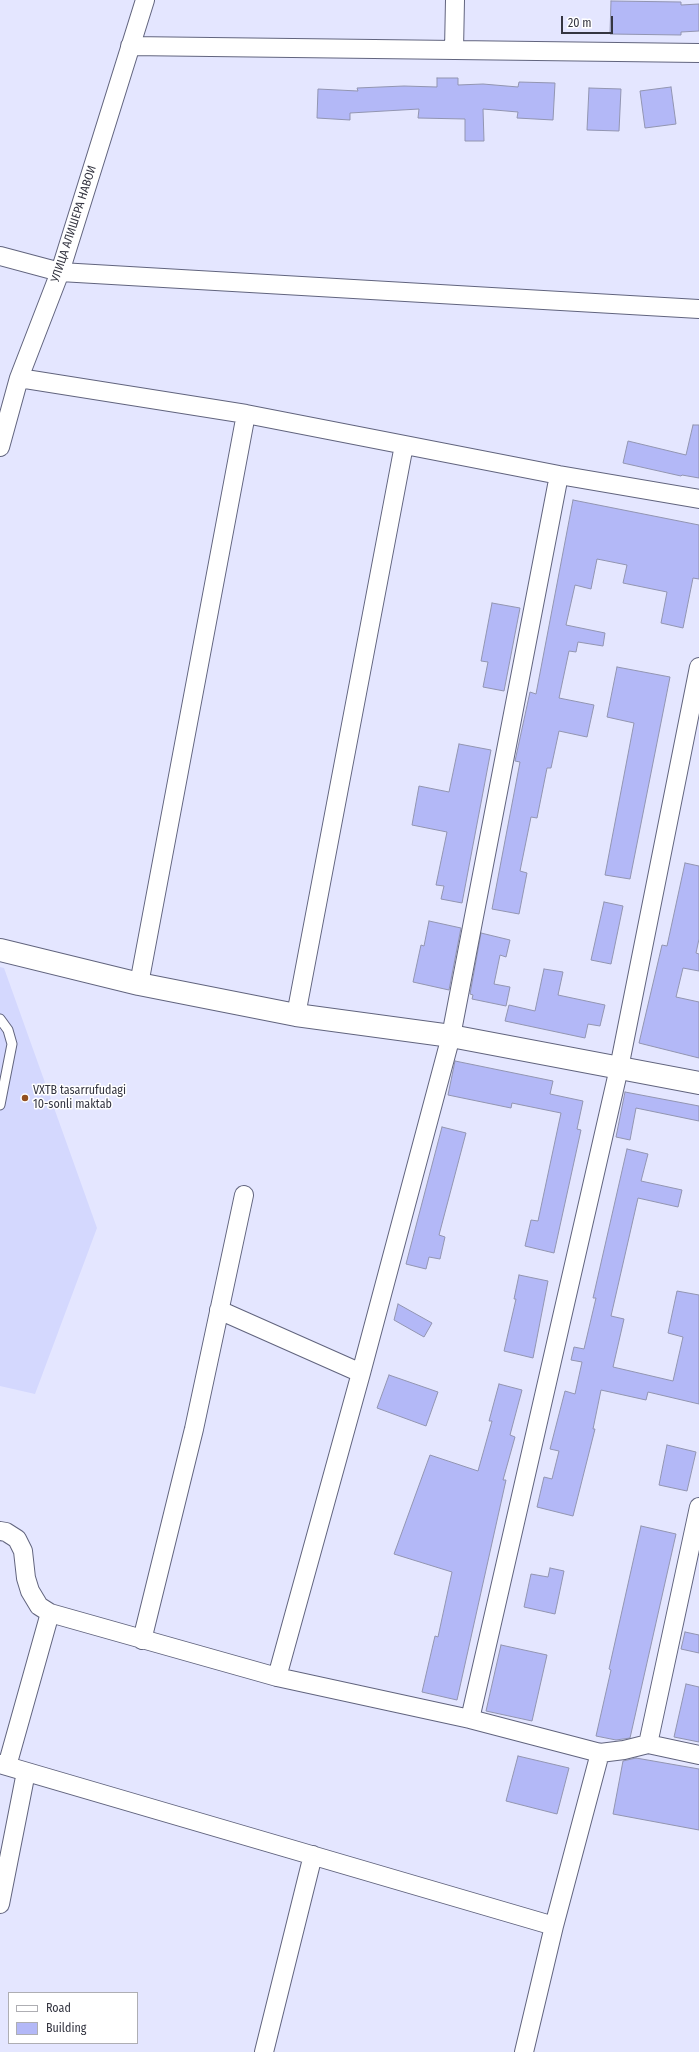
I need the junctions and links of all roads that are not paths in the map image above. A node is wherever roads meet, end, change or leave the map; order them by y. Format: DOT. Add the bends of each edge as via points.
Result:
graph roads {
  1 [pos="145,0"];
  2 [pos="455,0"];
  3 [pos="130,46"];
  4 [pos="454,50"];
  5 [pos="699,53"];
  6 [pos="0,256"];
  7 [pos="60,272"];
  8 [pos="699,309"];
  9 [pos="19,378"];
  10 [pos="246,414"];
  11 [pos="404,445"];
  12 [pos="0,447"];
  13 [pos="558,475"];
  14 [pos="699,499"];
  15 [pos="699,666"];
  16 [pos="0,950"];
  17 [pos="139,984"];
  18 [pos="296,1015"];
  19 [pos="0,1019"];
  20 [pos="451,1036"];
  21 [pos="619,1068"];
  22 [pos="699,1083"];
  23 [pos="0,1105"];
  24 [pos="244,1195"];
  25 [pos="220,1310"];
  26 [pos="361,1373"];
  27 [pos="699,1507"];
  28 [pos="0,1531"];
  29 [pos="50,1613"];
  30 [pos="142,1640"];
  31 [pos="277,1677"];
  32 [pos="470,1718"];
  33 [pos="648,1744"];
  34 [pos="600,1753"];
  35 [pos="699,1755"];
  36 [pos="3,1765"];
  37 [pos="26,1772"];
  38 [pos="312,1855"];
  39 [pos="0,1904"];
  40 [pos="554,1926"];
  41 [pos="264,2052"];
  42 [pos="524,2052"];
  1 -- 3 [label="street, УЛИЦА АЛИШЕРА НАВОИ"];
  2 -- 4 [label="street"];
  3 -- 4 [label="street"];
  3 -- 7 [label="street, УЛИЦА АЛИШЕРА НАВОИ"];
  4 -- 5 [label="street"];
  6 -- 7 [label="street"];
  7 -- 8 [label="street"];
  7 -- 9 [label="street, УЛИЦА АЛИШЕРА НАВОИ"];
  9 -- 10 [label="street"];
  9 -- 12 [label="street, УЛИЦА АЛИШЕРА НАВОИ"];
  10 -- 11 [label="street"];
  10 -- 17 [label="street"];
  11 -- 13 [label="street"];
  11 -- 18 [label="street"];
  13 -- 14 [label="street"];
  13 -- 20 [label="street"];
  15 -- 21 [label="street"];
  16 -- 17 [label="street"];
  17 -- 18 [label="street"];
  18 -- 20 [label="street"];
  19 -- 23 [label="lane" via="8,1030 12,1044"];
  20 -- 21 [label="street"];
  20 -- 26 [label="street"];
  21 -- 22 [label="street"];
  21 -- 32 [label="street"];
  24 -- 25 [label="street"];
  25 -- 26 [label="street"];
  25 -- 30 [label="street" via="194,1429"];
  26 -- 31 [label="street"];
  27 -- 33 [label="street"];
  28 -- 29 [label="street" via="17,1539 23,1551 30,1590 39,1606"];
  29 -- 30 [label="street"];
  29 -- 36 [label="street"];
  30 -- 31 [label="street"];
  31 -- 32 [label="street"];
  32 -- 34 [label="street"];
  33 -- 34 [label="street"];
  33 -- 35 [label="street"];
  34 -- 40 [label="street"];
  36 -- 37 [label="street"];
  37 -- 38 [label="street"];
  37 -- 39 [label="street"];
  38 -- 40 [label="street"];
  38 -- 41 [label="street"];
  40 -- 42 [label="street"];
}
